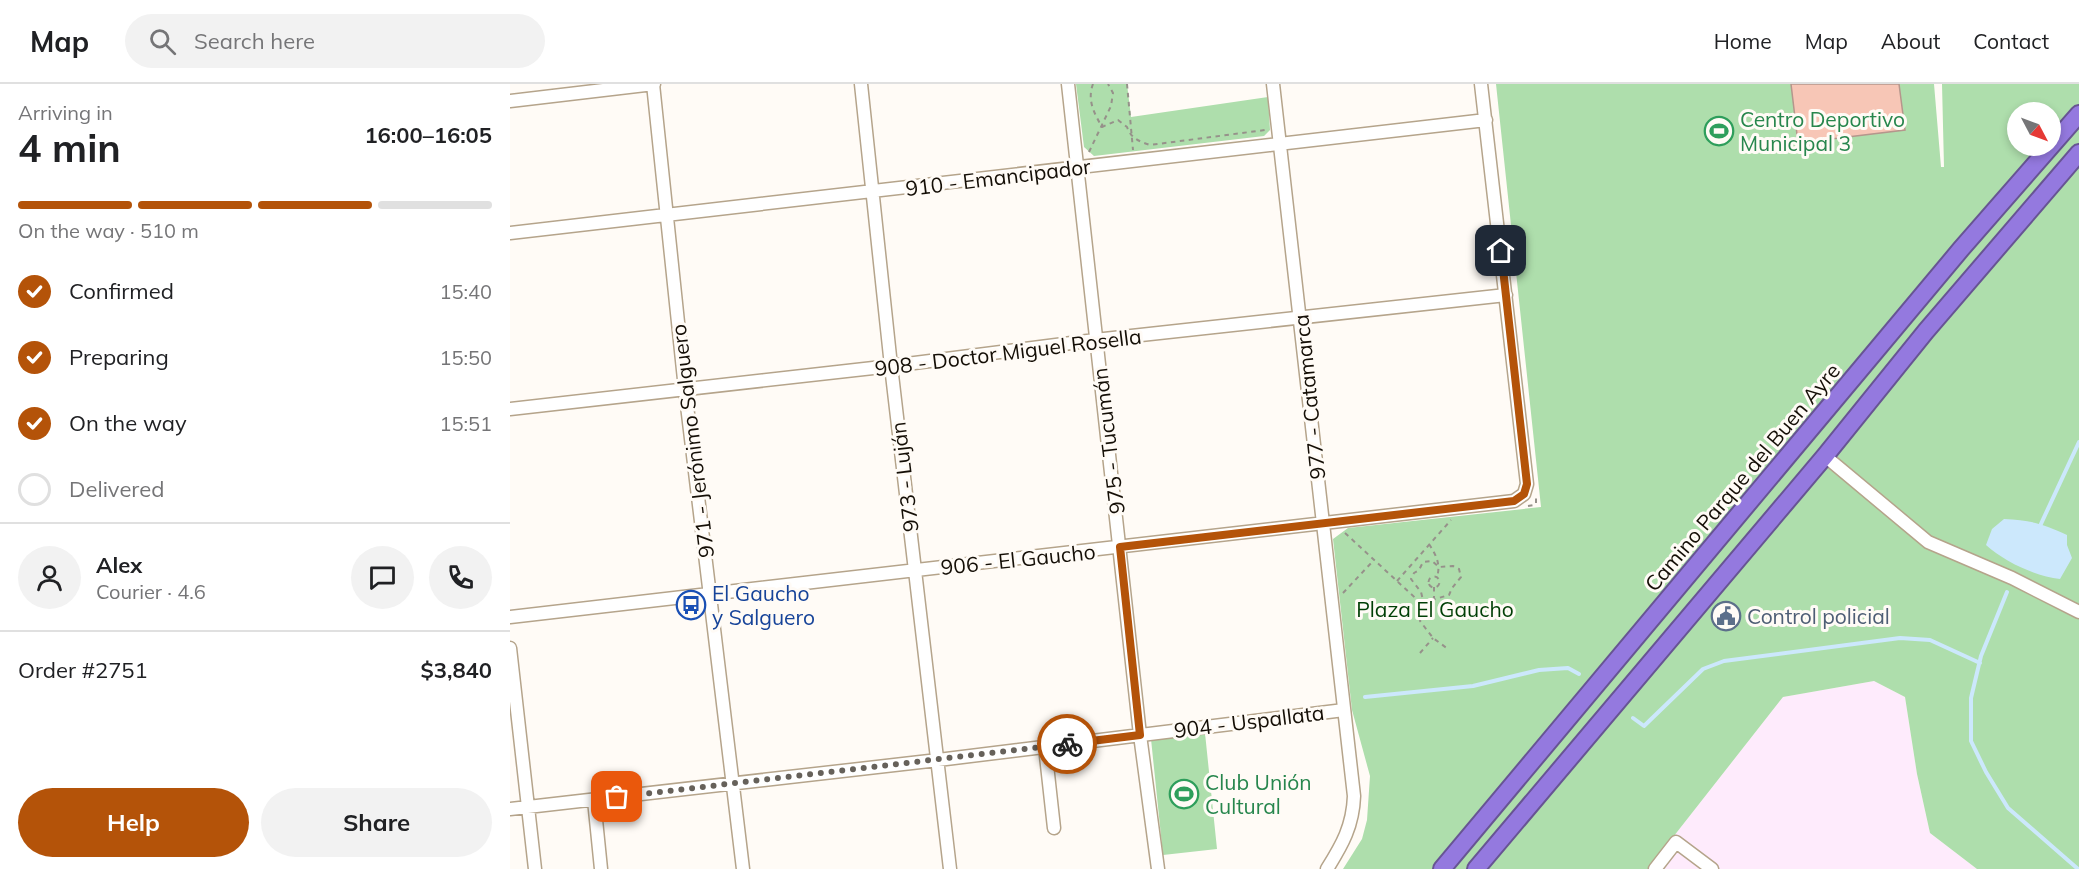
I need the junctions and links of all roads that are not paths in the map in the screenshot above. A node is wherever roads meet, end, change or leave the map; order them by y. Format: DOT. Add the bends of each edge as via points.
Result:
graph roads {
  1 [pos="653,84"];
  2 [pos="861,84"];
  3 [pos="1068,84"];
  4 [pos="1273,84"];
  5 [pos="1481,84"];
  6 [pos="510,101"];
  7 [pos="2079,114"];
  8 [pos="1486,120"];
  9 [pos="1280,143"];
  10 [pos="2079,153"];
  11 [pos="1078,168"];
  12 [pos="873,192"];
  13 [pos="667,215"];
  14 [pos="510,233"];
  15 [pos="1506,295"];
  16 [pos="1300,317"];
  17 [pos="1095,340"];
  18 [pos="891,366"];
  19 [pos="685,389"];
  20 [pos="510,409"];
  21 [pos="1825,456"];
  22 [pos="1323,524"];
  23 [pos="1120,547"];
  24 [pos="915,570"];
  25 [pos="710,594"];
  26 [pos="2079,612"];
  27 [pos="510,616"];
  28 [pos="510,648"];
  29 [pos="1344,710"];
  30 [pos="1140,735"];
  31 [pos="1045,747"];
  32 [pos="938,760"];
  33 [pos="732,783"];
  34 [pos="594,800"];
  35 [pos="528,807"];
  36 [pos="510,809"];
  37 [pos="1054,828"];
  38 [pos="535,869"];
  39 [pos="601,869"];
  40 [pos="742,869"];
  41 [pos="950,869"];
  42 [pos="1158,869"];
  43 [pos="1327,869"];
  44 [pos="1442,869"];
  45 [pos="1476,869"];
  46 [pos="1655,869"];
  47 [pos="1712,869"];
  1 -- 6 [label="street"];
  1 -- 13 [label="street, 971 - Jerónimo Salguero"];
  2 -- 12 [label="street, 973 - Luján"];
  3 -- 11 [label="street, 975 - Tucumán"];
  4 -- 9 [label="street, 977 - Catamarca"];
  5 -- 8 [label="street"];
  7 -- 44 [label="highway, Camino Parque del Buen Ayre" via="1961,249"];
  8 -- 9 [label="street, 910 - Emancipador"];
  8 -- 15 [label="street"];
  9 -- 11 [label="street, 910 - Emancipador"];
  9 -- 16 [label="street, 977 - Catamarca"];
  10 -- 21 [label="highway"];
  11 -- 12 [label="street, 910 - Emancipador"];
  11 -- 17 [label="street, 975 - Tucumán"];
  12 -- 13 [label="street, 910 - Emancipador"];
  12 -- 18 [label="street, 973 - Luján"];
  13 -- 14 [label="street, 910 - Emancipador"];
  13 -- 19 [label="street, 971 - Jerónimo Salguero"];
  15 -- 16 [label="street, 908 - Doctor Miguel Rosella"];
  15 -- 22 [label="street, 906 - El Gaucho" via="1527,498"];
  16 -- 17 [label="street, 908 - Doctor Miguel Rosella"];
  16 -- 22 [label="street, 977 - Catamarca"];
  17 -- 18 [label="street, 908 - Doctor Miguel Rosella"];
  17 -- 23 [label="street, 975 - Tucumán"];
  18 -- 19 [label="street, 908 - Doctor Miguel Rosella"];
  18 -- 24 [label="street, 973 - Luján"];
  19 -- 20 [label="street, 908 - Doctor Miguel Rosella"];
  19 -- 25 [label="street, 971 - Jerónimo Salguero"];
  21 -- 26 [label="street" via="1928,542"];
  21 -- 45 [label="highway"];
  22 -- 23 [label="street, 906 - El Gaucho"];
  22 -- 29 [label="street, 977 - Catamarca"];
  23 -- 24 [label="street, 906 - El Gaucho"];
  23 -- 30 [label="street, 975 - Tucumán"];
  24 -- 25 [label="street, 906 - El Gaucho"];
  24 -- 32 [label="street, 973 - Luján"];
  25 -- 27 [label="street, 906 - El Gaucho"];
  25 -- 33 [label="street, 971 - Jerónimo Salguero"];
  28 -- 35 [label="street"];
  29 -- 30 [label="street, 904 - Uspallata"];
  29 -- 43 [label="street, 977 - Catamarca" via="1353,808 1347,835"];
  30 -- 31 [label="street, 904 - Uspallata"];
  30 -- 42 [label="street, 975 - Tucumán"];
  31 -- 32 [label="street, 904 - Uspallata"];
  31 -- 37 [label="street"];
  32 -- 33 [label="street, 904 - Uspallata"];
  32 -- 41 [label="street, 973 - Luján"];
  33 -- 34 [label="street, 904 - Uspallata"];
  33 -- 40 [label="street, 971 - Jerónimo Salguero"];
  34 -- 35 [label="street, 904 - Uspallata"];
  34 -- 39 [label="street"];
  35 -- 36 [label="street, 904 - Uspallata"];
  35 -- 38 [label="street"];
  46 -- 47 [label="street" via="1677,842"];
}
